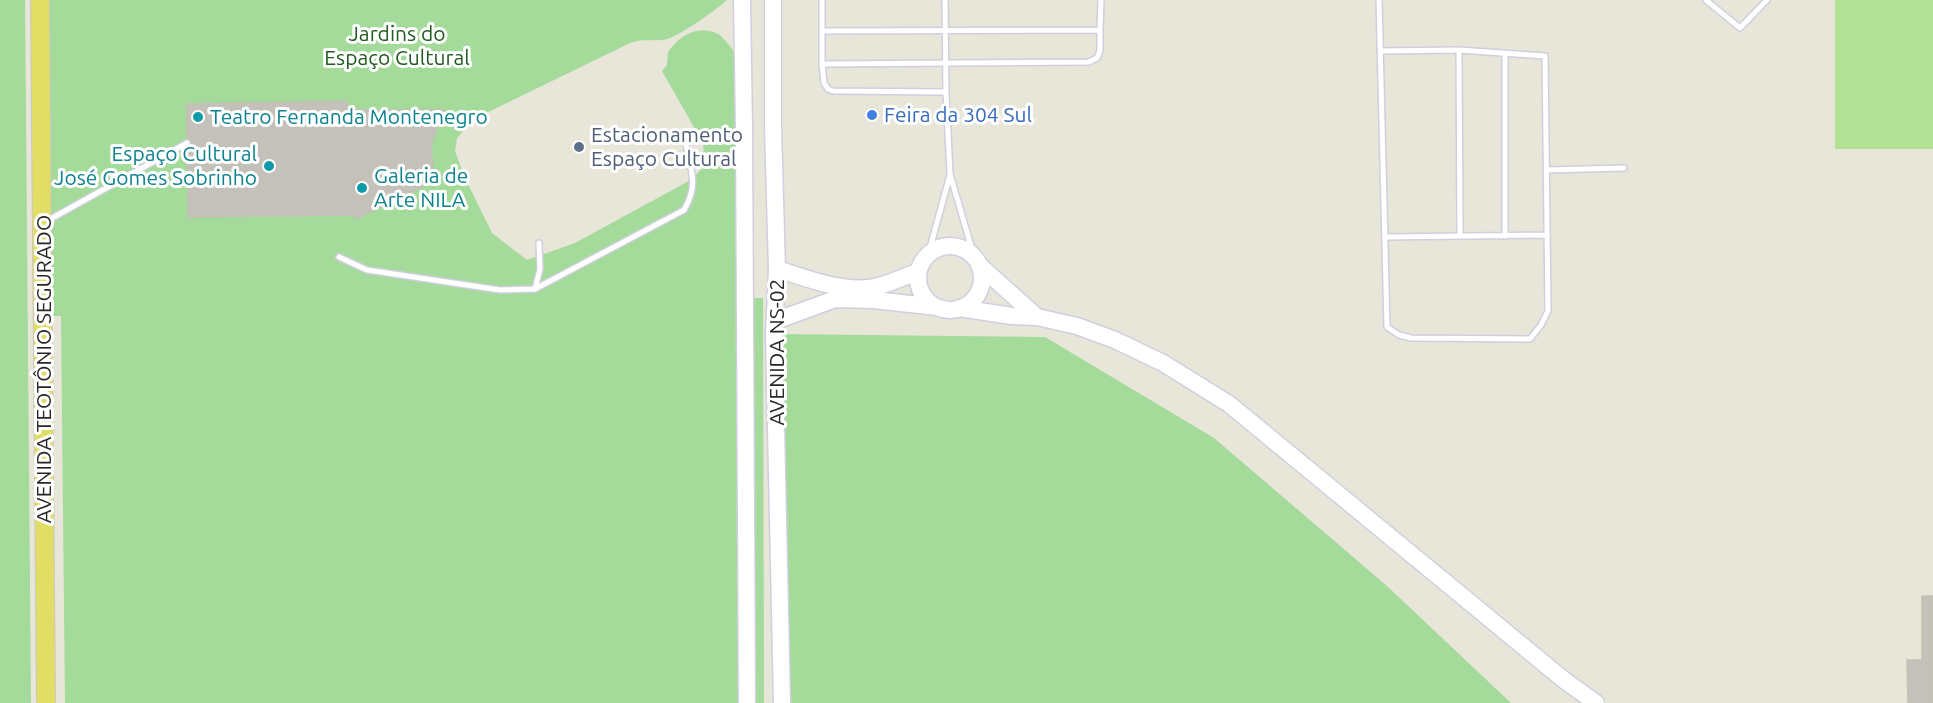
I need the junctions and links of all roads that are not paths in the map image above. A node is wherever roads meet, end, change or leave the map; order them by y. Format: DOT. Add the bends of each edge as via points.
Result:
graph roads {
  1 [pos="40,0"];
  2 [pos="742,0"];
  3 [pos="773,0"];
  4 [pos="822,0"];
  5 [pos="945,0"];
  6 [pos="1101,0"];
  7 [pos="1379,0"];
  8 [pos="1706,0"];
  9 [pos="1767,0"];
  10 [pos="1100,30"];
  11 [pos="822,31"];
  12 [pos="945,31"];
  13 [pos="1459,50"];
  14 [pos="1382,51"];
  15 [pos="1505,54"];
  16 [pos="946,63"];
  17 [pos="822,64"];
  18 [pos="946,92"];
  19 [pos="187,143"];
  20 [pos="686,144"];
  21 [pos="1624,168"];
  22 [pos="1546,170"];
  23 [pos="950,174"];
  24 [pos="43,224"];
  25 [pos="1546,235"];
  26 [pos="1460,236"];
  27 [pos="1504,236"];
  28 [pos="1386,237"];
  29 [pos="539,243"];
  30 [pos="927,255"];
  31 [pos="339,257"];
  32 [pos="976,261"];
  33 [pos="777,268"];
  34 [pos="918,273"];
  35 [pos="535,289"];
  36 [pos="937,307"];
  37 [pos="960,308"];
  38 [pos="1037,317"];
  39 [pos="775,321"];
  40 [pos="46,703"];
  41 [pos="747,703"];
  42 [pos="782,703"];
  43 [pos="1596,703"];
  1 -- 24 [label="main road, AVENIDA TEOTÔNIO SEGURADO"];
  2 -- 41 [label="street, AVENIDA NS-02"];
  3 -- 33 [label="street, AVENIDA NS-02"];
  4 -- 11 [label="lane"];
  5 -- 12 [label="lane"];
  6 -- 10 [label="lane"];
  7 -- 14 [label="lane"];
  8 -- 9 [label="lane" via="1740,28"];
  10 -- 12 [label="lane"];
  10 -- 16 [label="lane" via="1100,51 1089,62"];
  11 -- 12 [label="lane"];
  11 -- 17 [label="lane"];
  12 -- 16 [label="lane"];
  13 -- 14 [label="lane"];
  13 -- 15 [label="lane"];
  13 -- 26 [label="lane"];
  14 -- 28 [label="lane"];
  15 -- 22 [label="lane" via="1545,56"];
  15 -- 27 [label="lane"];
  16 -- 17 [label="lane"];
  16 -- 18 [label="lane"];
  17 -- 18 [label="lane" via="824,83 833,91"];
  18 -- 23 [label="lane"];
  19 -- 24 [label="lane"];
  20 -- 35 [label="lane" via="694,186 684,210"];
  21 -- 22 [label="lane"];
  22 -- 25 [label="lane"];
  23 -- 30 [label="lane"];
  23 -- 32 [label="lane"];
  24 -- 40 [label="main road, AVENIDA TEOTÔNIO SEGURADO"];
  25 -- 27 [label="lane"];
  25 -- 28 [label="lane" via="1548,311 1530,339 1398,335 1387,327"];
  26 -- 27 [label="lane"];
  26 -- 28 [label="lane"];
  29 -- 35 [label="lane" via="540,269"];
  30 -- 32 [label="street" via="936,249 956,246"];
  30 -- 34 [label="street"];
  31 -- 35 [label="lane" via="367,270 500,290"];
  32 -- 37 [label="street" via="982,278 979,291"];
  32 -- 38 [label="street"];
  33 -- 34 [label="street" via="853,288 876,286"];
  33 -- 39 [label="street, AVENIDA NS-02"];
  34 -- 36 [label="street" via="920,289"];
  36 -- 37 [label="street"];
  36 -- 39 [label="street" via="835,299"];
  37 -- 38 [label="street"];
  38 -- 43 [label="street" via="1115,340 1229,404"];
  39 -- 42 [label="street, AVENIDA NS-02"];
}
